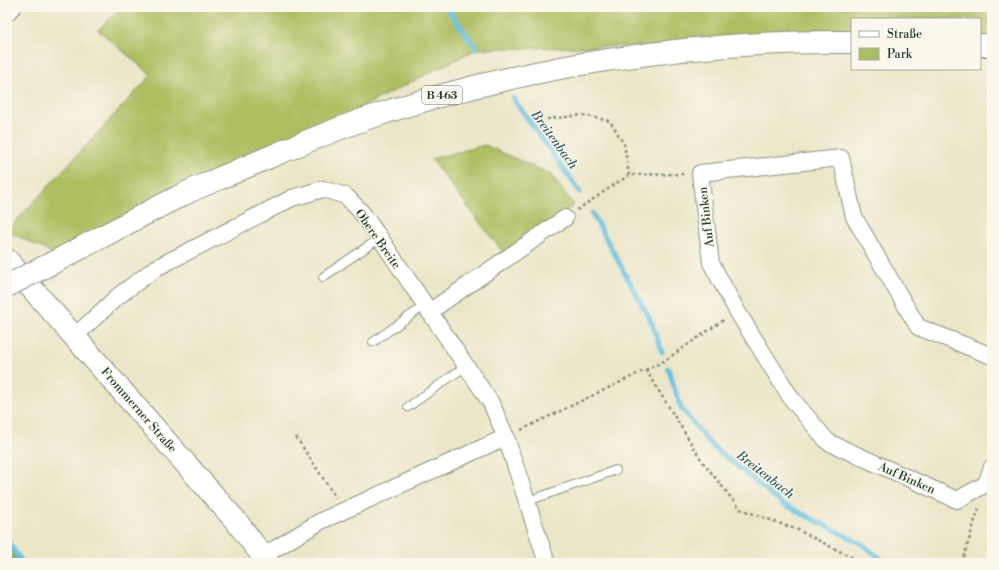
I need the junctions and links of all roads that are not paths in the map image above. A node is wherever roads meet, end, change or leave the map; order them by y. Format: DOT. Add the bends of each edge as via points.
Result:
graph roads {
  1 [pos="13,7"];
  2 [pos="7,13"];
  3 [pos="851,42"];
  4 [pos="981,45"];
  5 [pos="992,45"];
  6 [pos="564,218"];
  7 [pos="380,238"];
  8 [pos="7,260"];
  9 [pos="323,277"];
  10 [pos="7,286"];
  11 [pos="426,309"];
  12 [pos="75,336"];
  13 [pos="373,342"];
  14 [pos="992,356"];
  15 [pos="466,366"];
  16 [pos="408,407"];
  17 [pos="506,437"];
  18 [pos="992,467"];
  19 [pos="616,470"];
  20 [pos="528,501"];
  21 [pos="266,560"];
  22 [pos="547,563"];
  1 -- 2 [label="street"];
  3 -- 10 [label="main road, B 463, bridge" via="720,47 620,58 520,77 435,97 301,143 178,197"];
  4 -- 5 [label="main road"];
  6 -- 11 [label="street"];
  7 -- 9 [label="lane"];
  7 -- 11 [label="street, Obere Breite"];
  7 -- 12 [label="street, Obere Breite" via="346,196 323,189 292,198 156,268 117,298"];
  8 -- 12 [label="main road, Frommerner Straße"];
  11 -- 13 [label="lane"];
  11 -- 15 [label="street, Obere Breite"];
  12 -- 21 [label="main road, Frommerner Straße" via="236,521"];
  14 -- 18 [label="street, Auf Binken" via="918,327 854,216 841,158 700,173 711,263 790,398 828,442 957,500 986,484"];
  15 -- 16 [label="lane"];
  15 -- 17 [label="street, Obere Breite" via="491,403"];
  17 -- 20 [label="street, Obere Breite"];
  17 -- 21 [label="street" via="322,521"];
  19 -- 20 [label="lane"];
  20 -- 22 [label="street, Obere Breite"];
}
